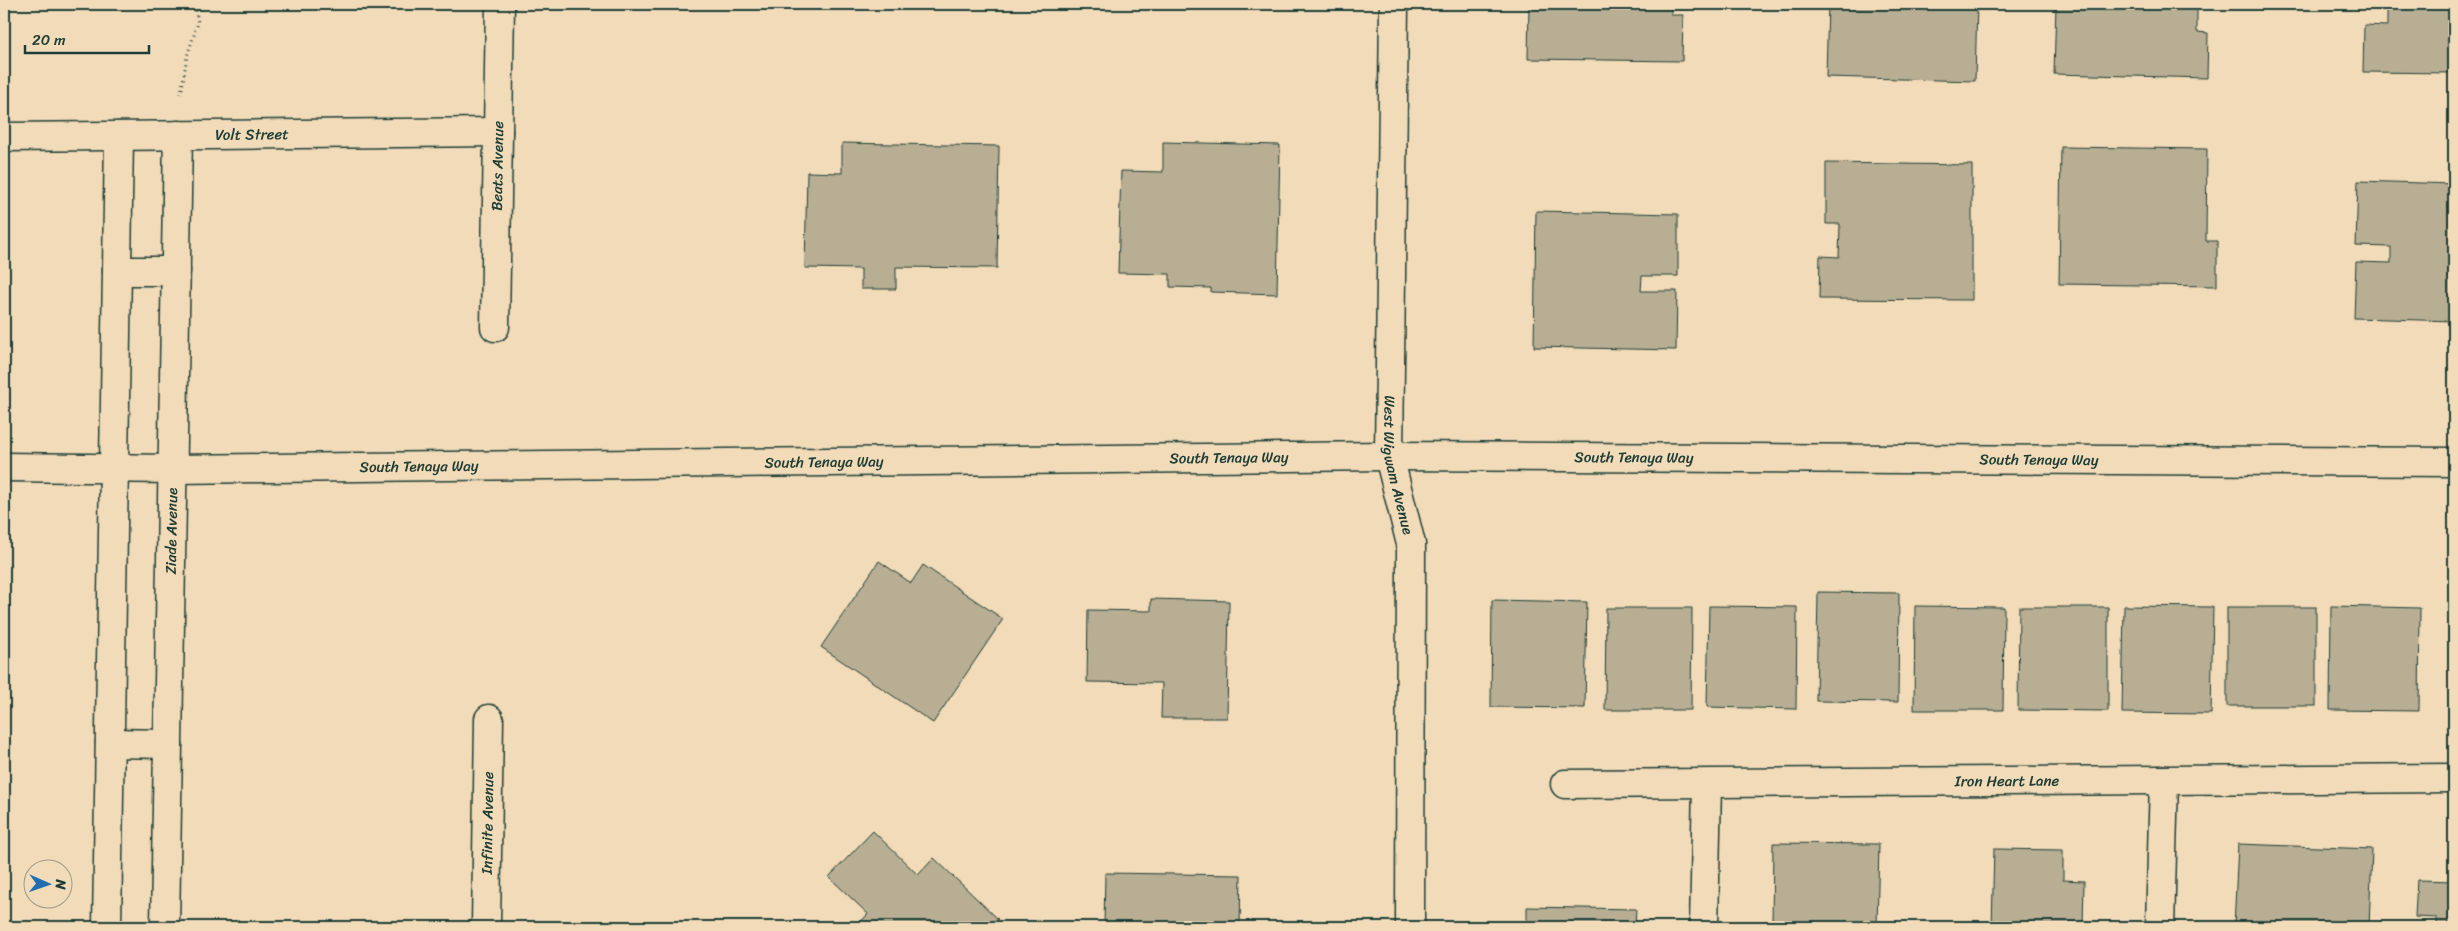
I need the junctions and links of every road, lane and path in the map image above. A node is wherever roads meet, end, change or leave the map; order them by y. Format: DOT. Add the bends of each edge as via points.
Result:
graph roads {
  1 [pos="195,4"];
  2 [pos="500,4"];
  3 [pos="1394,4"];
  4 [pos="181,94"];
  5 [pos="498,132"];
  6 [pos="119,136"];
  7 [pos="178,136"];
  8 [pos="4,137"];
  9 [pos="117,271"];
  10 [pos="176,271"];
  11 [pos="495,327"];
  12 [pos="1389,456"];
  13 [pos="2454,462"];
  14 [pos="4,467"];
  15 [pos="114,467"];
  16 [pos="172,469"];
  17 [pos="489,720"];
  18 [pos="110,743"];
  19 [pos="168,744"];
  20 [pos="2451,778"];
  21 [pos="2164,780"];
  22 [pos="1565,784"];
  23 [pos="1707,784"];
  24 [pos="107,927"];
  25 [pos="165,927"];
  26 [pos="486,927"];
  27 [pos="1410,927"];
  28 [pos="1704,927"];
  29 [pos="2160,927"];
  1 -- 4 [label="path" via="198,23 187,56"];
  2 -- 5 [label="street, Beats Avenue"];
  3 -- 12 [label="street, West Wigwam Avenue"];
  5 -- 7 [label="street, Volt Street"];
  5 -- 11 [label="street, Beats Avenue"];
  6 -- 7 [label="street, Volt Street"];
  6 -- 8 [label="street, Volt Street"];
  6 -- 9 [label="street"];
  7 -- 10 [label="street, Ziade Avenue"];
  9 -- 10 [label="street"];
  9 -- 15 [label="street"];
  10 -- 16 [label="street, Ziade Avenue"];
  12 -- 13 [label="street, South Tenaya Way"];
  12 -- 16 [label="street, South Tenaya Way"];
  12 -- 27 [label="street, West Wigwam Avenue" via="1411,544"];
  14 -- 15 [label="street, South Tenaya Way"];
  15 -- 16 [label="street, South Tenaya Way"];
  15 -- 18 [label="street"];
  16 -- 19 [label="street, Ziade Avenue"];
  17 -- 26 [label="street, Infinite Avenue"];
  18 -- 19 [label="street"];
  18 -- 24 [label="street"];
  19 -- 25 [label="street, Ziade Avenue"];
  20 -- 21 [label="street, Iron Heart Lane"];
  21 -- 23 [label="street, Iron Heart Lane"];
  21 -- 29 [label="street"];
  22 -- 23 [label="street, Iron Heart Lane"];
  23 -- 28 [label="street"];
}
